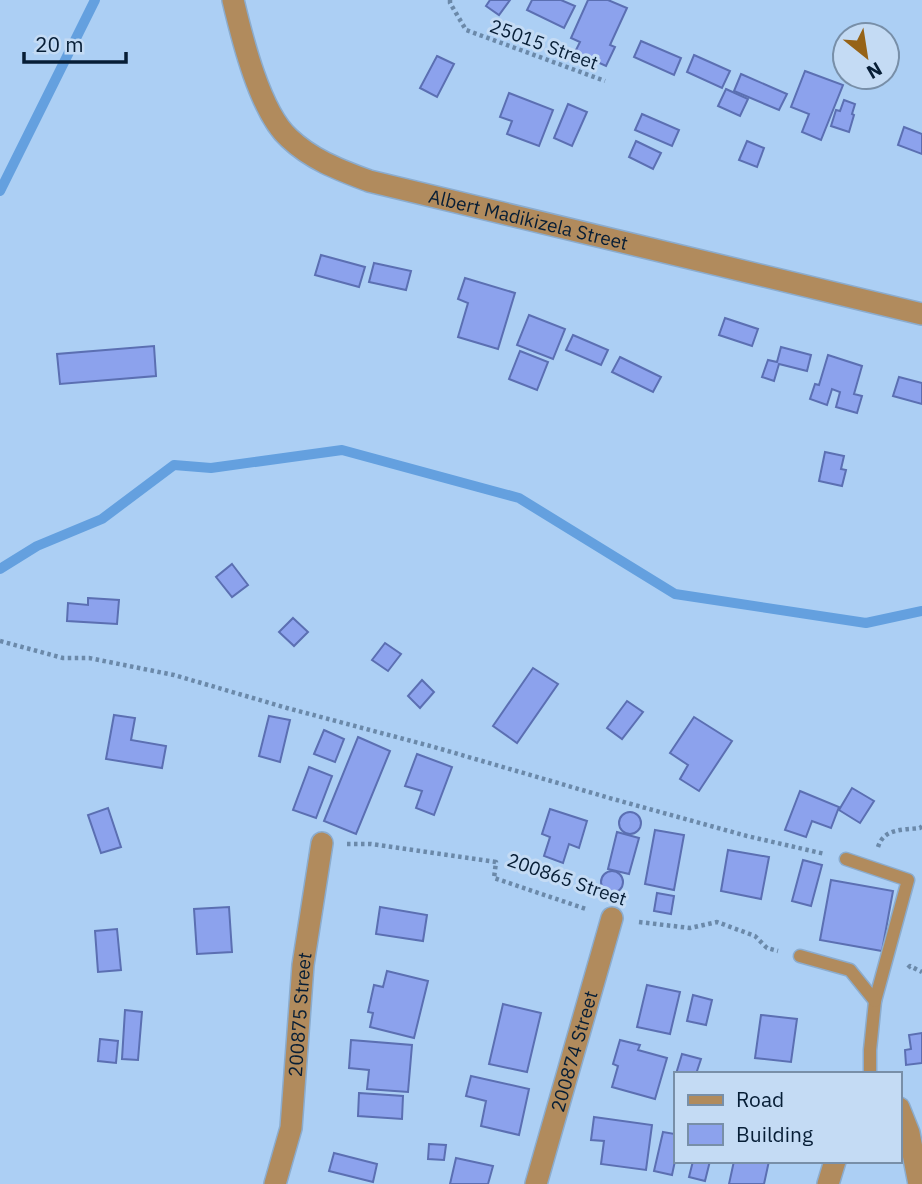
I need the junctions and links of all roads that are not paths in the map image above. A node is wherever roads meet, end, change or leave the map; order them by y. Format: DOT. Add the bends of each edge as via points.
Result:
graph roads {
  1 [pos="233,0"];
  2 [pos="922,314"];
  3 [pos="322,844"];
  4 [pos="846,859"];
  5 [pos="612,918"];
  6 [pos="800,956"];
  7 [pos="875,1001"];
  8 [pos="870,1072"];
  9 [pos="901,1113"];
  10 [pos="834,1163"];
  11 [pos="275,1184"];
  12 [pos="536,1184"];
  13 [pos="828,1184"];
  14 [pos="919,1184"];
  1 -- 2 [label="street, Albert Madikizela Street" via="243,42 274,119 286,136 321,162 369,181"];
  3 -- 11 [label="street, 200875 Street" via="303,965 291,1128"];
  4 -- 7 [label="lane" via="908,880"];
  5 -- 12 [label="street, 200874 Street"];
  6 -- 7 [label="lane" via="850,970"];
  7 -- 8 [label="lane"];
  9 -- 14 [label="street"];
  10 -- 13 [label="street"];
}
